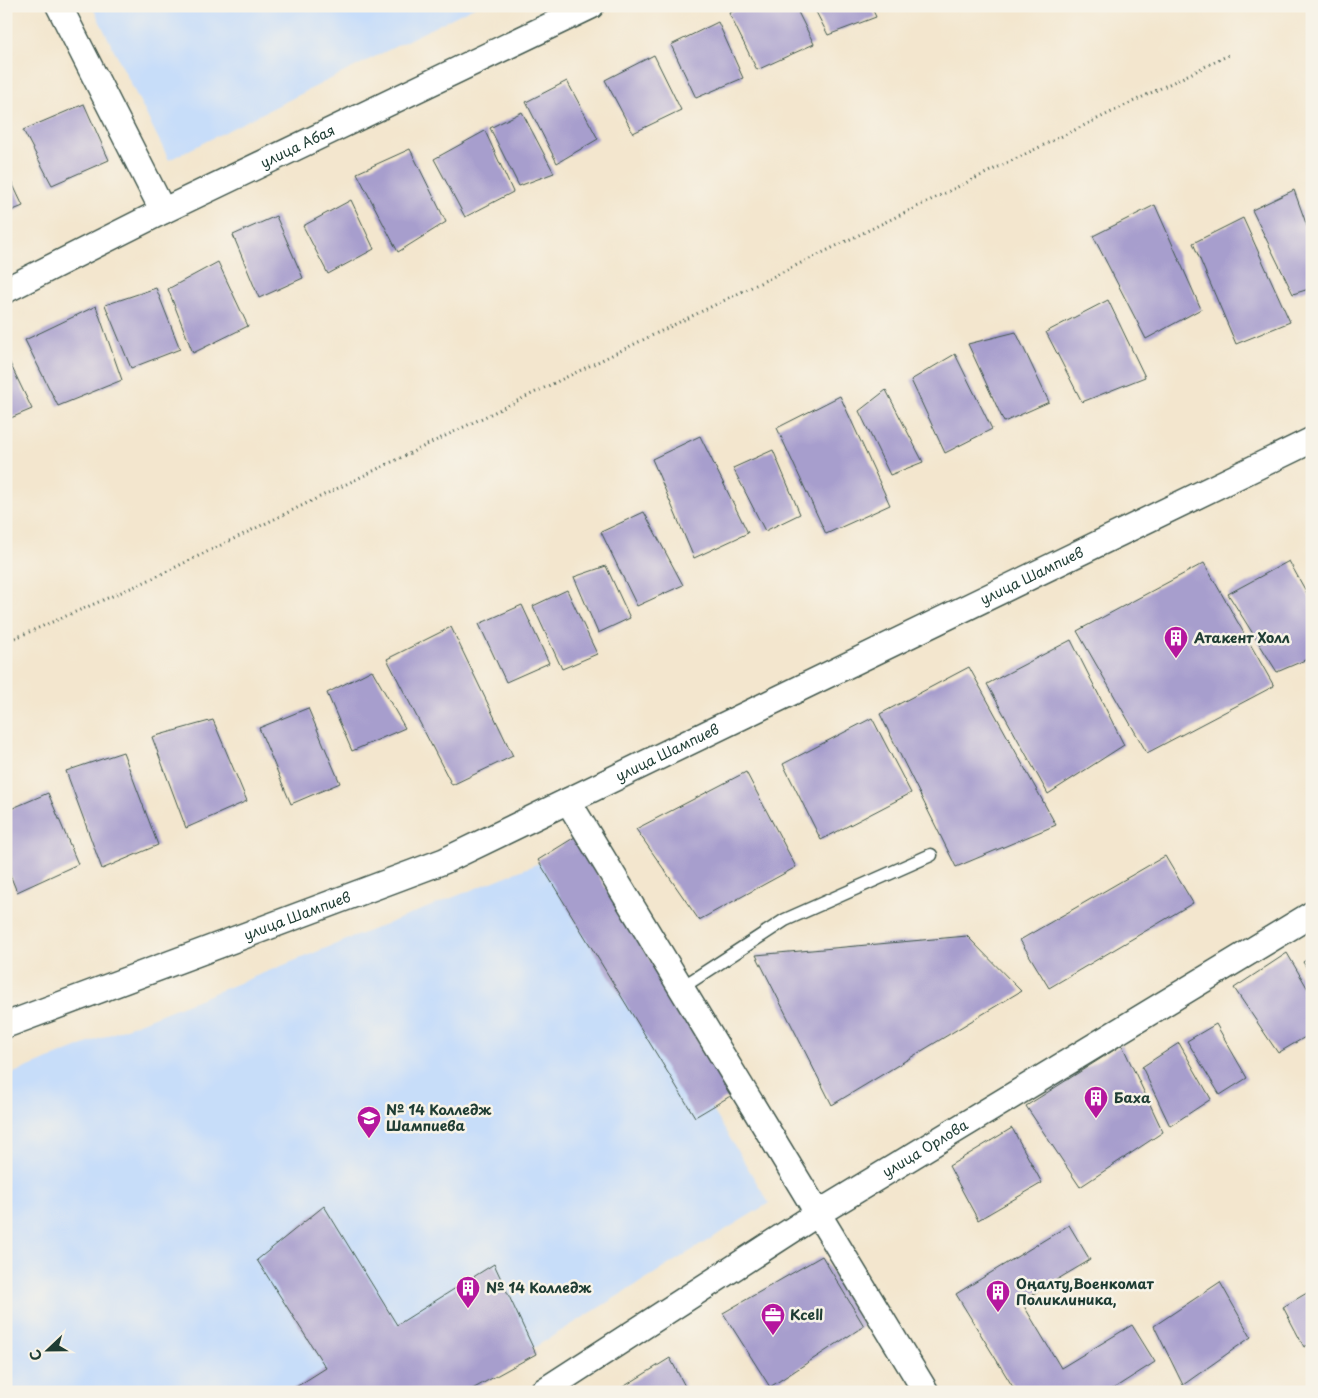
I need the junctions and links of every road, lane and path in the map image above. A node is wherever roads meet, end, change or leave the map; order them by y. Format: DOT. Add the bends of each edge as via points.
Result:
graph roads {
  1 [pos="59,6"];
  2 [pos="591,6"];
  3 [pos="1231,54"];
  4 [pos="162,211"];
  5 [pos="6,290"];
  6 [pos="1312,440"];
  7 [pos="6,642"];
  8 [pos="568,801"];
  9 [pos="931,855"];
  10 [pos="1312,914"];
  11 [pos="681,988"];
  12 [pos="6,1026"];
  13 [pos="817,1214"];
  14 [pos="542,1392"];
  15 [pos="926,1392"];
  1 -- 4 [label="street"];
  2 -- 4 [label="street, улица Абая"];
  3 -- 7 [label="path" via="156,577"];
  4 -- 5 [label="street, улица Абая"];
  6 -- 8 [label="street, улица Шампиев"];
  8 -- 11 [label="street"];
  8 -- 12 [label="street, улица Шампиев" via="444,861"];
  9 -- 11 [label="lane" via="785,920"];
  10 -- 13 [label="street, улица Орлова"];
  11 -- 13 [label="street"];
  13 -- 14 [label="street, улица Орлова"];
  13 -- 15 [label="street"];
}
